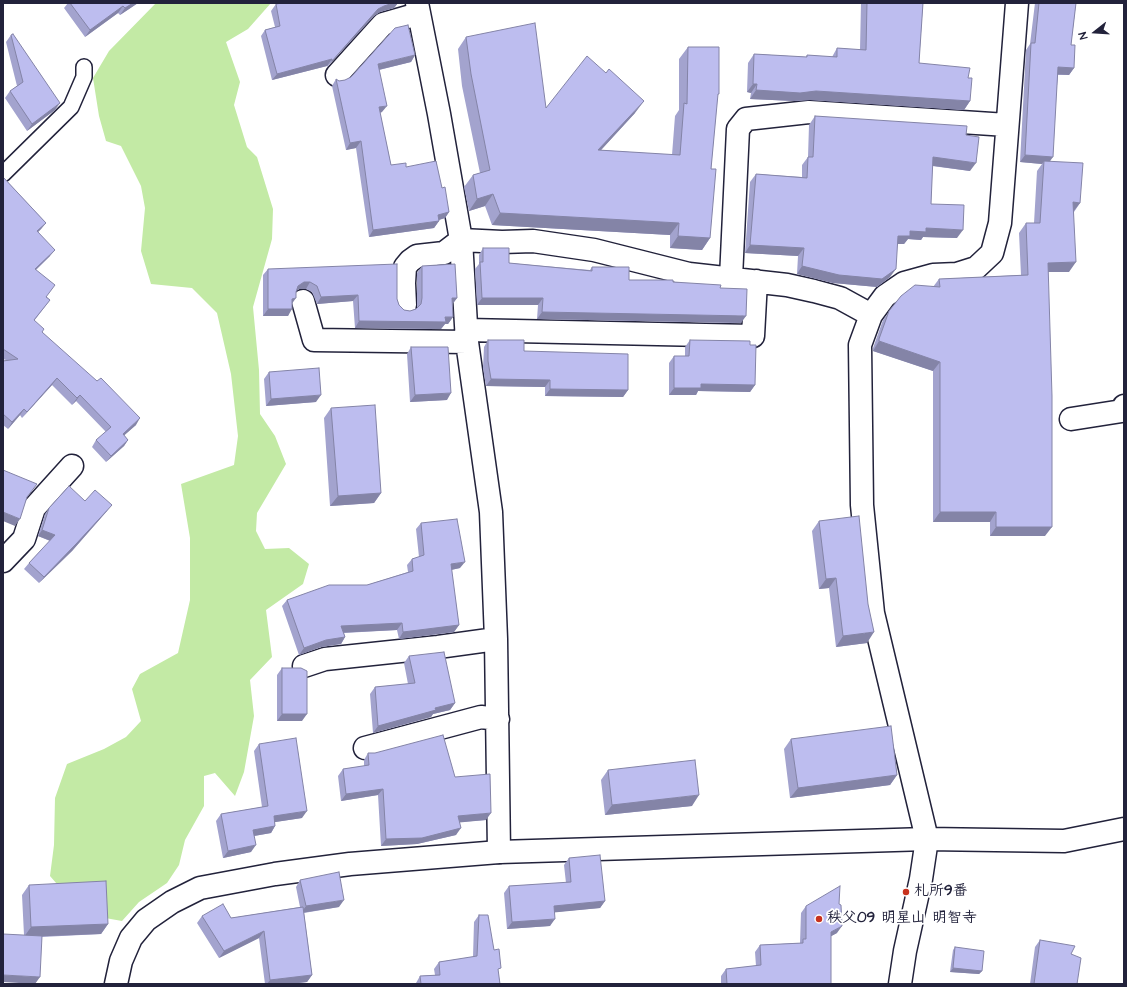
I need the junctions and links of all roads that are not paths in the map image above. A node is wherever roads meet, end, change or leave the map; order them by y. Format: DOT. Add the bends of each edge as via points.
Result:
graph roads {
  1 [pos="1017,3"];
  2 [pos="417,9"];
  3 [pos="84,67"];
  4 [pos="336,76"];
  5 [pos="1007,125"];
  6 [pos="3,174"];
  7 [pos="461,240"];
  8 [pos="731,278"];
  9 [pos="756,281"];
  10 [pos="303,301"];
  11 [pos="405,305"];
  12 [pos="872,315"];
  13 [pos="467,336"];
  14 [pos="1124,406"];
  15 [pos="1071,420"];
  16 [pos="72,466"];
  17 [pos="3,561"];
  18 [pos="496,639"];
  19 [pos="304,666"];
  20 [pos="498,719"];
  21 [pos="365,748"];
  22 [pos="1124,829"];
  23 [pos="927,839"];
  24 [pos="499,852"];
  25 [pos="116,984"];
  26 [pos="900,984"];
  1 -- 5 [label="street"];
  2 -- 4 [label="street" via="383,24"];
  2 -- 7 [label="street"];
  3 -- 6 [label="lane" via="84,77 71,107"];
  5 -- 8 [label="street" via="809,112 746,119 738,129"];
  5 -- 12 [label="street" via="1000,223 992,253 976,268 904,283 885,296"];
  7 -- 8 [label="street" via="533,241 594,250 689,274"];
  7 -- 11 [label="street" via="444,253 417,256 410,261 405,267"];
  7 -- 13 [label="street"];
  8 -- 9 [label="street"];
  9 -- 12 [label="street" via="787,285 840,298"];
  9 -- 13 [label="street" via="753,336"];
  10 -- 13 [label="street" via="314,340"];
  12 -- 23 [label="street" via="860,345 859,366 862,505 873,612"];
  13 -- 18 [label="street" via="491,512"];
  14 -- 15 [label="street" via="1122,411"];
  16 -- 17 [label="street" via="34,508 24,539"];
  18 -- 19 [label="street" via="325,659"];
  18 -- 20 [label="street"];
  20 -- 21 [label="street" via="481,717"];
  20 -- 24 [label="street"];
  22 -- 23 [label="street" via="1064,841"];
  23 -- 24 [label="street"];
  23 -- 26 [label="street" via="921,879 904,951"];
  24 -- 25 [label="street" via="350,864 200,888 172,902 146,920 131,938 121,961"];
}
